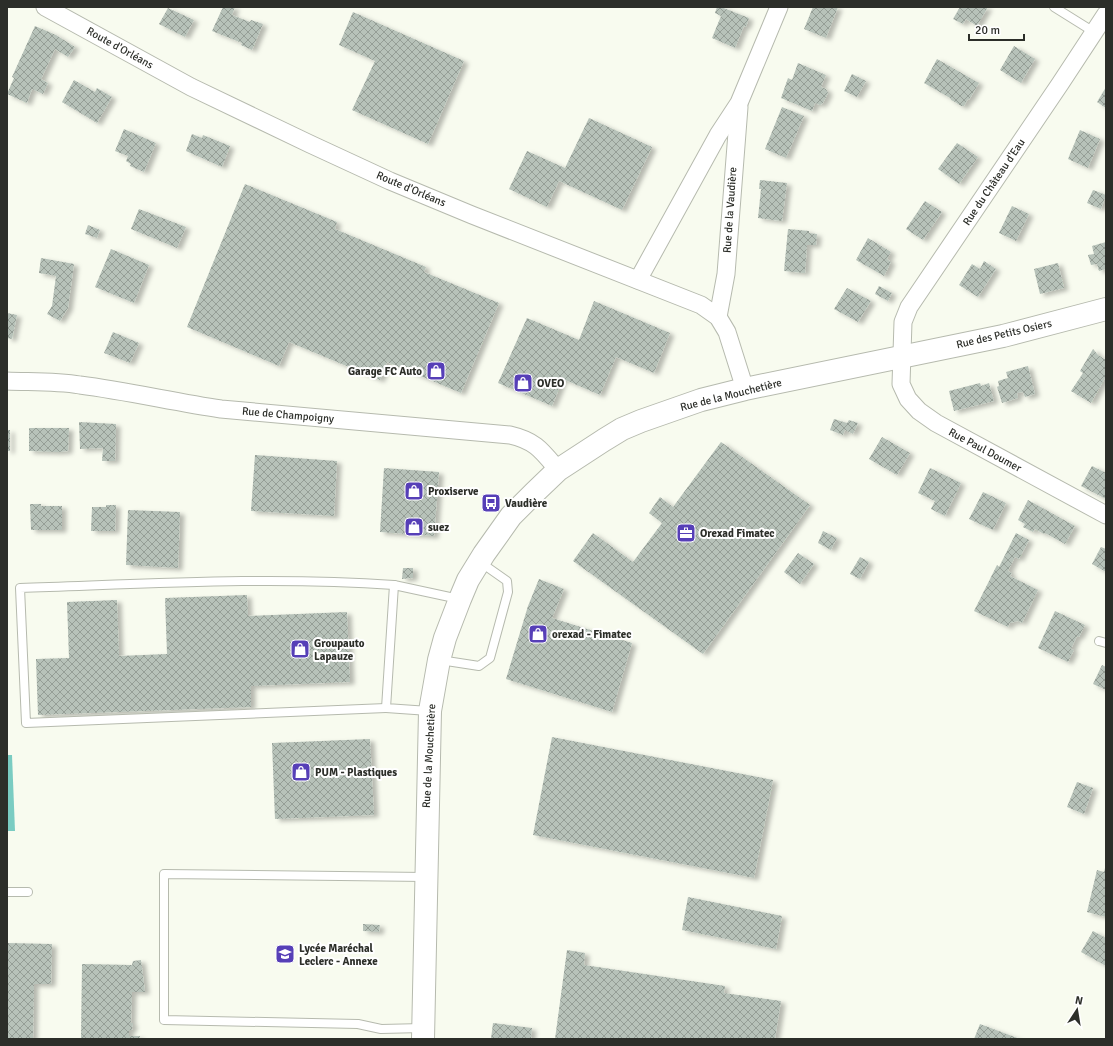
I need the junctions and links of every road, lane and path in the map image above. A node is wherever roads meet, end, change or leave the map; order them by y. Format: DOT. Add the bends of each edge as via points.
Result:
graph roads {
  1 [pos="45,7"];
  2 [pos="779,7"];
  3 [pos="1054,7"];
  4 [pos="1106,14"];
  5 [pos="1094,32"];
  6 [pos="740,103"];
  7 [pos="638,280"];
  8 [pos="1106,309"];
  9 [pos="718,317"];
  10 [pos="902,357"];
  11 [pos="7,381"];
  12 [pos="745,389"];
  13 [pos="558,470"];
  14 [pos="1106,515"];
  15 [pos="480,561"];
  16 [pos="394,586"];
  17 [pos="460,599"];
  18 [pos="439,660"];
  19 [pos="386,708"];
  20 [pos="430,711"];
  21 [pos="426,877"];
  22 [pos="7,892"];
  23 [pos="28,892"];
  24 [pos="423,1034"];
  1 -- 7 [label="street, Route d'Orléans" via="191,87 390,181"];
  2 -- 6 [label="street, Rue de la Vaudière"];
  3 -- 5 [label="lane"];
  4 -- 5 [label="street, Rue du Château d'Eau"];
  5 -- 10 [label="street, Rue du Château d'Eau" via="909,307 903,322"];
  6 -- 7 [label="street, Rue de la Vaudière" via="718,135"];
  6 -- 9 [label="street, Rue de la Vaudière" via="726,274"];
  7 -- 9 [label="street, Route d'Orléans" via="692,301"];
  8 -- 10 [label="street, Rue des Petits Osiers" via="1003,336"];
  9 -- 12 [label="street, Route d'Orléans" via="727,332"];
  10 -- 12 [label="street, Rue de la Mouchetière"];
  10 -- 14 [label="street, Rue Paul Doumer" via="901,384 908,399 919,411 936,423"];
  11 -- 13 [label="street, Rue de Champoigny" via="80,385 221,409 510,435 533,443"];
  12 -- 13 [label="street, Rue de la Mouchetière" via="700,400 640,421 622,429"];
  13 -- 15 [label="street, Rue de la Mouchetière" via="511,516"];
  15 -- 17 [label="street, Rue de la Mouchetière"];
  15 -- 18 [label="lane" via="507,581 508,592 490,658 479,666"];
  16 -- 17 [label="lane"];
  16 -- 19 [label="lane"];
  16 -- 19 [label="lane" via="244,581 20,588 26,723"];
  17 -- 18 [label="street, Rue de la Mouchetière"];
  18 -- 20 [label="street, Rue de la Mouchetière"];
  19 -- 20 [label="lane"];
  20 -- 21 [label="street, Rue de la Mouchetière"];
  21 -- 24 [label="street, Rue de la Mouchetière"];
  21 -- 24 [label="lane" via="164,874 164,1020 358,1024"];
  22 -- 23 [label="lane"];
}
